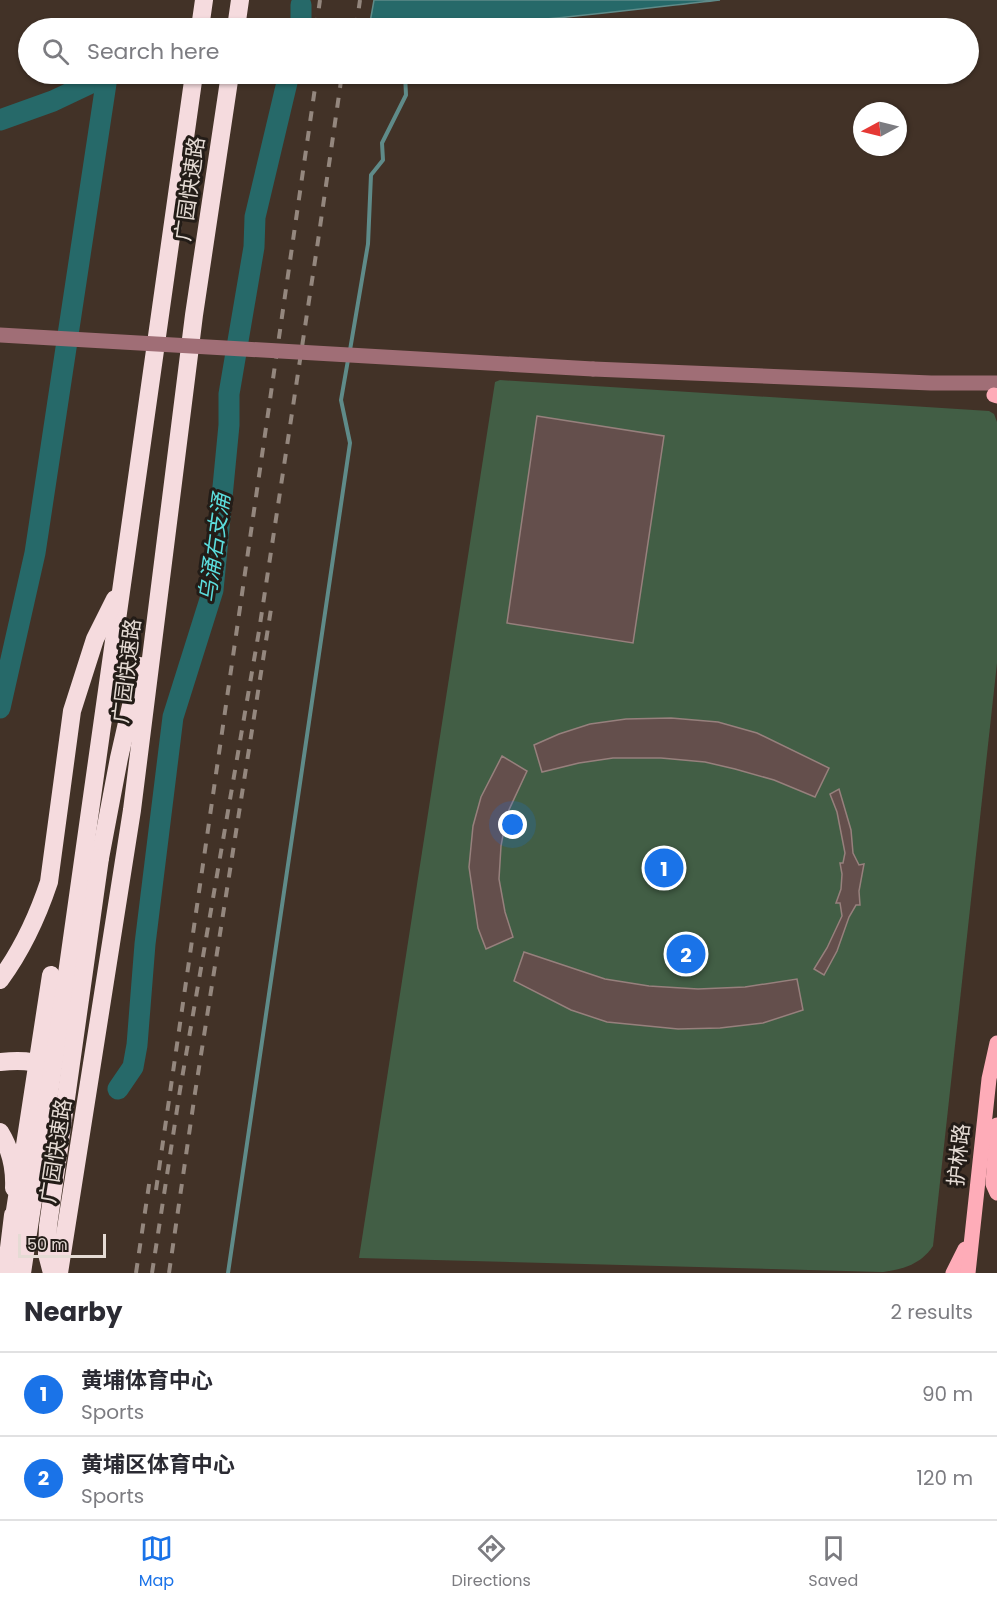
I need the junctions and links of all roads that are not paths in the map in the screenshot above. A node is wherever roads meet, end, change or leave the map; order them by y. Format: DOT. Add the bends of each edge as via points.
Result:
graph roads {
  1 [pos="204,0"];
  2 [pos="240,0"];
  3 [pos="201,18"];
  4 [pos="237,18"];
  5 [pos="193,84"];
  6 [pos="229,84"];
  7 [pos="0,335"];
  8 [pos="996,389"];
  9 [pos="162,563"];
  10 [pos="121,587"];
  11 [pos="59,975"];
  12 [pos="0,980"];
  13 [pos="997,1043"];
  14 [pos="0,1062"];
  15 [pos="997,1125"];
  16 [pos="0,1132"];
  17 [pos="79,1147"];
  18 [pos="997,1193"];
  19 [pos="972,1226"];
  20 [pos="12,1230"];
  21 [pos="6,1273"];
  22 [pos="22,1273"];
  23 [pos="52,1273"];
  24 [pos="59,1273"];
  25 [pos="953,1273"];
  26 [pos="968,1273"];
  1 -- 3 [label="highway"];
  2 -- 4 [label="highway"];
  5 -- 10 [label="highway, 广园快速路"];
  6 -- 9 [label="highway, 广园快速路"];
  7 -- 8 [label="street, bridge"];
  9 -- 17 [label="highway, 广园快速路" via="132,810"];
  9 -- 23 [label="highway, bridge" via="100,858 48,1226 47,1254"];
  10 -- 11 [label="highway, 广园快速路" via="76,908"];
  10 -- 12 [label="highway" via="95,639 72,711 49,882 42,905 22,948"];
  11 -- 20 [label="highway, bridge"];
  11 -- 22 [label="highway, 广园快速路, bridge"];
  13 -- 19 [label="main road, 护林路" via="989,1079"];
  14 -- 17 [label="highway, bridge" via="36,1062 57,1072 74,1098"];
  15 -- 18 [label="main road" via="993,1184"];
  16 -- 20 [label="highway, bridge" via="15,1173"];
  17 -- 24 [label="highway, 广园快速路"];
  19 -- 25 [label="main road"];
  19 -- 26 [label="main road, 护林路"];
  20 -- 21 [label="highway"];
}
